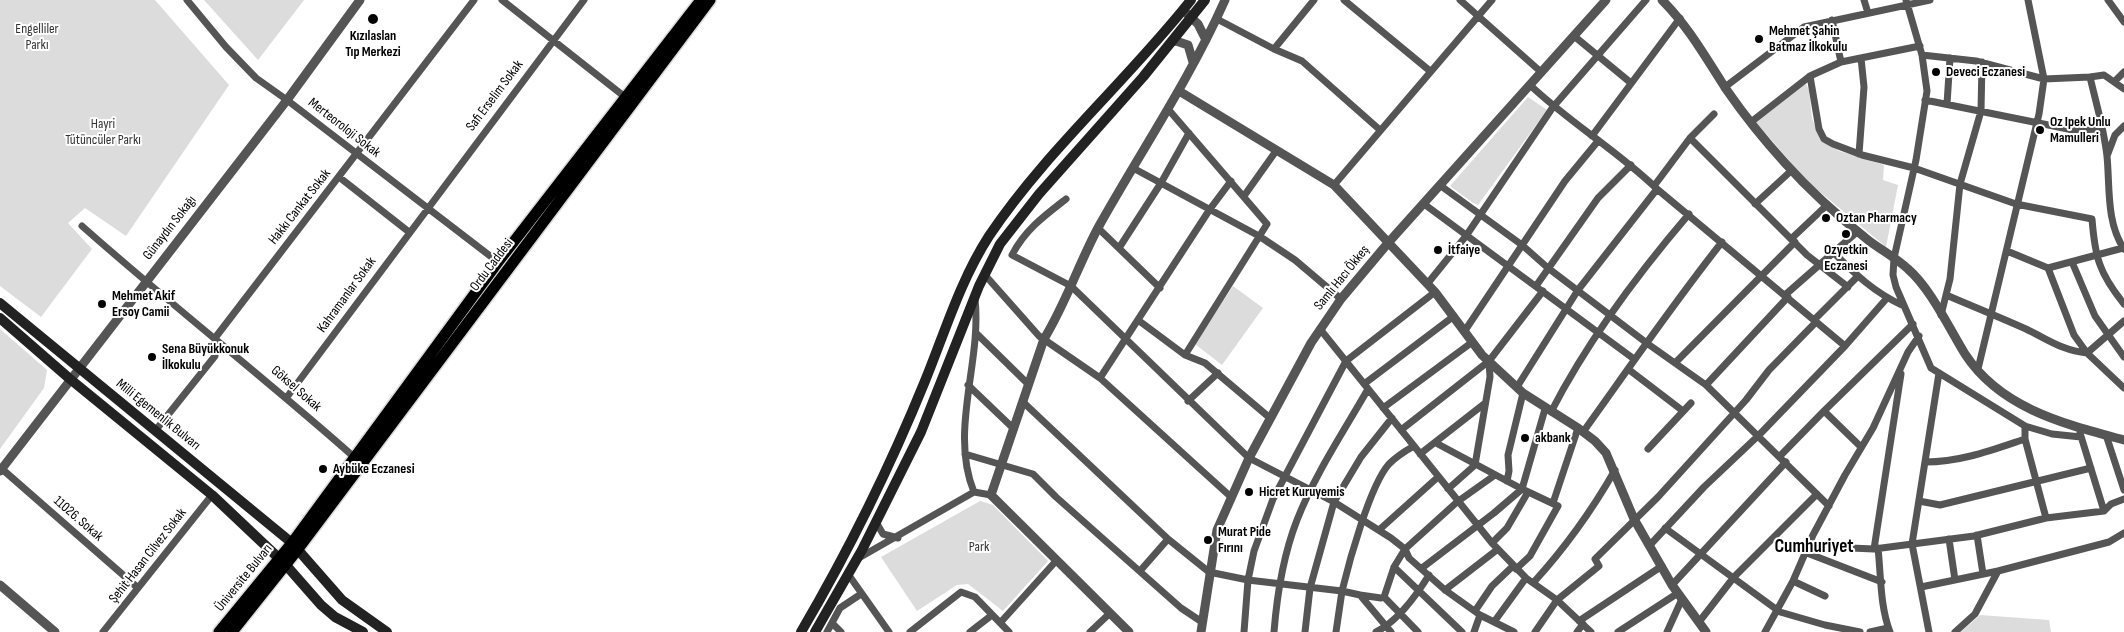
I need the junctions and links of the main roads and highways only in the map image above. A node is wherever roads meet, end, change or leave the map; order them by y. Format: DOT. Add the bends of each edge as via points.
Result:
graph roads {
  1 [pos="701,0"];
  2 [pos="710,0"];
  3 [pos="1190,0"];
  4 [pos="1205,0"];
  5 [pos="0,303"];
  6 [pos="0,318"];
  7 [pos="295,546"];
  8 [pos="282,561"];
  9 [pos="219,632"];
  10 [pos="232,632"];
  11 [pos="363,632"];
  12 [pos="387,632"];
  13 [pos="801,632"];
  14 [pos="815,632"];
  1 -- 7 [label="main road, Ordu Caddesi" via="498,262 354,457"];
  2 -- 7 [label="main road, Ordu Caddesi"];
  3 -- 13 [label="main road" via="1118,86 1064,142 989,237 962,286 925,381 847,550"];
  4 -- 14 [label="main road" via="1000,244 921,432 856,560"];
  5 -- 7 [label="main road, Milli Egemenlik Bulvarı"];
  6 -- 8 [label="main road, Milli Egemenlik Bulvarı" via="212,494"];
  7 -- 8 [label="main road, Üniversite Bulvarı"];
  7 -- 12 [label="main road, Milli Egemenlik Bulvarı" via="342,600"];
  8 -- 9 [label="main road, Üniversite Bulvarı"];
  8 -- 10 [label="main road, Üniversite Bulvarı"];
  8 -- 11 [label="main road, Milli Egemenlik Bulvarı" via="320,606"];
}
